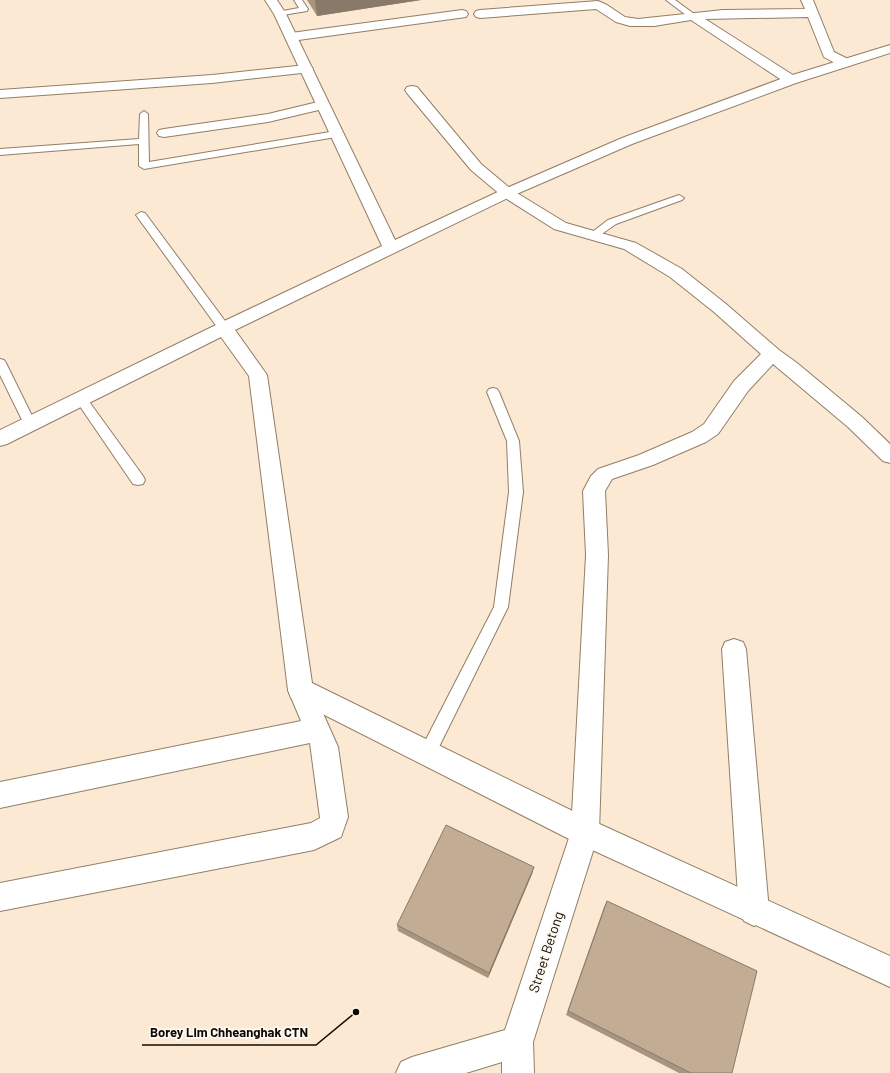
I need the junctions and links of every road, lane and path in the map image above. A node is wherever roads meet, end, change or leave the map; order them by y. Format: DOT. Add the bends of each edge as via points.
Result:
graph roads {
  1 [pos="271,0"];
  2 [pos="298,0"];
  3 [pos="670,0"];
  4 [pos="807,0"];
  5 [pos="811,13"];
  6 [pos="280,14"];
  7 [pos="462,14"];
  8 [pos="480,14"];
  9 [pos="693,16"];
  10 [pos="291,37"];
  11 [pos="890,49"];
  12 [pos="845,63"];
  13 [pos="306,69"];
  14 [pos="791,80"];
  15 [pos="412,90"];
  16 [pos="0,94"];
  17 [pos="322,105"];
  18 [pos="144,114"];
  19 [pos="164,133"];
  20 [pos="336,134"];
  21 [pos="143,141"];
  22 [pos="0,152"];
  23 [pos="507,193"];
  24 [pos="679,198"];
  25 [pos="141,215"];
  26 [pos="592,236"];
  27 [pos="391,248"];
  28 [pos="224,328"];
  29 [pos="772,354"];
  30 [pos="0,363"];
  31 [pos="492,392"];
  32 [pos="81,399"];
  33 [pos="30,424"];
  34 [pos="0,439"];
  35 [pos="890,456"];
  36 [pos="138,480"];
  37 [pos="734,649"];
  38 [pos="300,690"];
  39 [pos="318,730"];
  40 [pos="427,754"];
  41 [pos="0,795"];
  42 [pos="585,832"];
  43 [pos="0,897"];
  44 [pos="754,911"];
  45 [pos="890,972"];
  46 [pos="517,1042"];
  47 [pos="412,1073"];
  48 [pos="518,1073"];
  1 -- 6 [label="street"];
  2 -- 6 [label="lane" via="304,10"];
  3 -- 9 [label="lane"];
  4 -- 5 [label="street"];
  5 -- 9 [label="street"];
  5 -- 12 [label="street" via="829,54"];
  6 -- 10 [label="street"];
  7 -- 10 [label="street"];
  8 -- 9 [label="street" via="598,5 607,8 618,20 630,23"];
  9 -- 14 [label="street"];
  10 -- 13 [label="street"];
  11 -- 12 [label="street"];
  12 -- 14 [label="street"];
  13 -- 16 [label="street" via="196,80"];
  13 -- 17 [label="street"];
  14 -- 23 [label="street" via="627,141"];
  15 -- 23 [label="street" via="476,167"];
  17 -- 19 [label="street" via="268,118"];
  17 -- 20 [label="street"];
  18 -- 21 [label="lane"];
  20 -- 21 [label="lane" via="144,166"];
  20 -- 27 [label="street"];
  21 -- 22 [label="lane"];
  23 -- 26 [label="street" via="560,226"];
  23 -- 27 [label="street"];
  24 -- 26 [label="lane" via="612,222"];
  25 -- 28 [label="lane"];
  26 -- 29 [label="street" via="630,246 676,273"];
  27 -- 28 [label="street"];
  28 -- 32 [label="street"];
  28 -- 38 [label="street" via="258,375"];
  29 -- 35 [label="street" via="849,417"];
  29 -- 42 [label="street, Street Betong" via="741,386 711,429 699,437 646,460 605,474 594,491 596,555"];
  30 -- 33 [label="lane"];
  31 -- 40 [label="lane" via="513,441 516,492 501,607"];
  32 -- 33 [label="street"];
  32 -- 36 [label="lane"];
  33 -- 34 [label="street"];
  37 -- 44 [label="street"];
  38 -- 39 [label="street"];
  38 -- 40 [label="street"];
  39 -- 41 [label="street"];
  39 -- 43 [label="street" via="325,747 334,817 330,827 314,836"];
  40 -- 42 [label="street"];
  42 -- 44 [label="street"];
  42 -- 46 [label="street, Street Betong"];
  44 -- 45 [label="street"];
  46 -- 47 [label="street"];
  46 -- 48 [label="street, Street Betong"];
}
